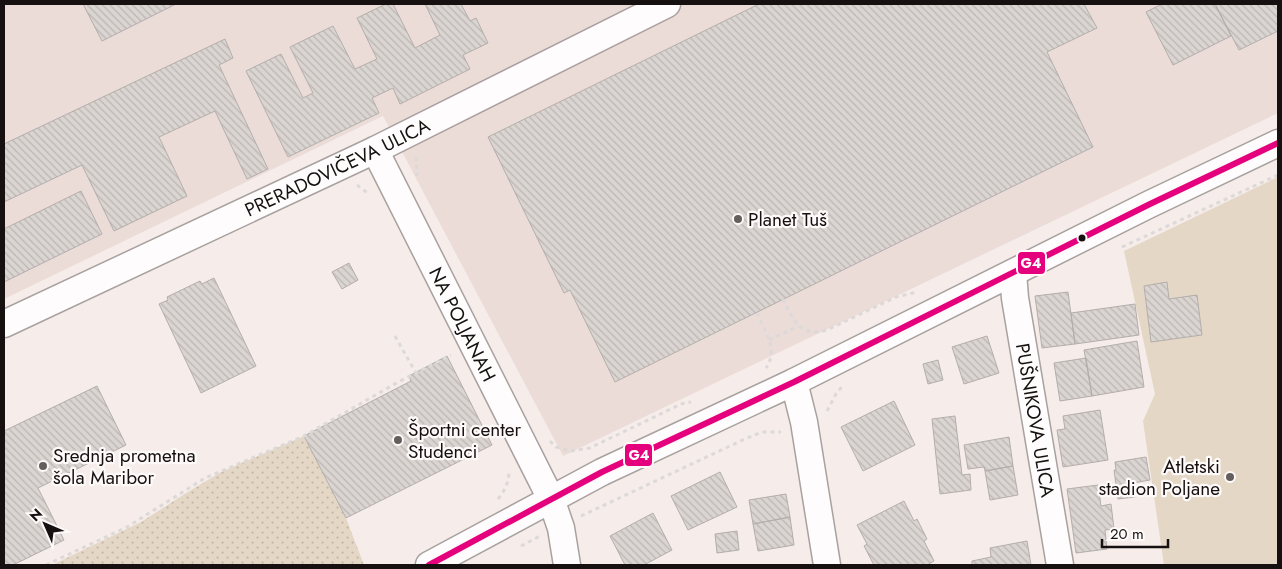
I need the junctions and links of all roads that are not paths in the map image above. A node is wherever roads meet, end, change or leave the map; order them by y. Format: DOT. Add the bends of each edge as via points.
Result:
graph roads {
  1 [pos="667,4"];
  2 [pos="1278,144"];
  3 [pos="375,150"];
  4 [pos="1013,273"];
  5 [pos="4,324"];
  6 [pos="794,382"];
  7 [pos="551,499"];
  8 [pos="429,565"];
  9 [pos="567,565"];
  10 [pos="828,565"];
  11 [pos="1060,565"];
  1 -- 3 [label="street, PRERADOVIČEVA ULICA"];
  2 -- 4 [label="street"];
  3 -- 5 [label="street, PRERADOVIČEVA ULICA"];
  3 -- 7 [label="street, NA POLJANAH"];
  4 -- 6 [label="street"];
  4 -- 11 [label="street, PUŠNIKOVA ULICA"];
  6 -- 7 [label="street"];
  6 -- 10 [label="street" via="804,422"];
  7 -- 8 [label="street"];
  7 -- 9 [label="street, NA POLJANAH" via="561,528"];
}
